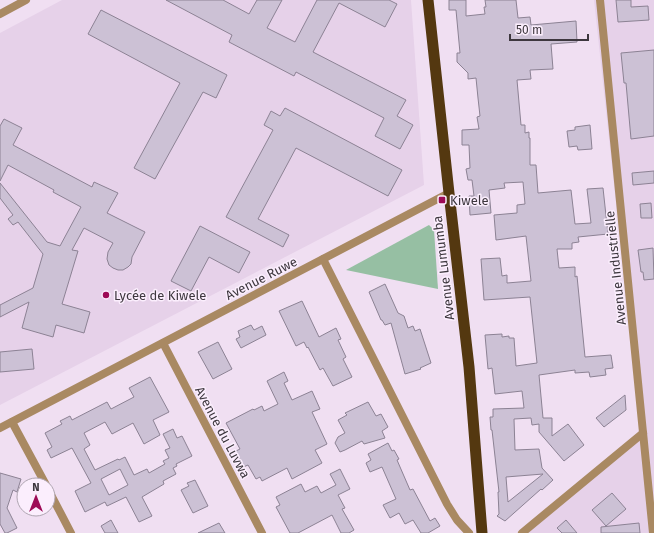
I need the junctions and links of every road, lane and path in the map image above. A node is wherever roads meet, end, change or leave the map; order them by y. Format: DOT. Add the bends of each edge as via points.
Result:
graph roads {
  1 [pos="26,0"];
  2 [pos="428,0"];
  3 [pos="600,0"];
  4 [pos="0,14"];
  5 [pos="449,193"];
  6 [pos="323,259"];
  7 [pos="162,343"];
  8 [pos="12,422"];
  9 [pos="0,428"];
  10 [pos="643,434"];
  11 [pos="42,477"];
  12 [pos="56,505"];
  13 [pos="71,533"];
  14 [pos="262,533"];
  15 [pos="469,533"];
  16 [pos="482,533"];
  17 [pos="522,533"];
  18 [pos="653,533"];
  1 -- 4 [label="street"];
  2 -- 5 [label="highway, Avenue Lumumba"];
  3 -- 10 [label="street, Avenue Industrielle"];
  5 -- 6 [label="street, Avenue Ruwe"];
  5 -- 16 [label="highway, Avenue Lumumba" via="468,367"];
  6 -- 7 [label="street, Avenue Ruwe"];
  6 -- 15 [label="street" via="447,504"];
  7 -- 8 [label="street, Avenue Ruwe"];
  7 -- 14 [label="street, Avenue du Luvwa"];
  8 -- 9 [label="street, Avenue Ruwe"];
  8 -- 11 [label="street"];
  10 -- 17 [label="street"];
  10 -- 18 [label="street, Avenue Industrielle"];
  12 -- 13 [label="street"];
}
